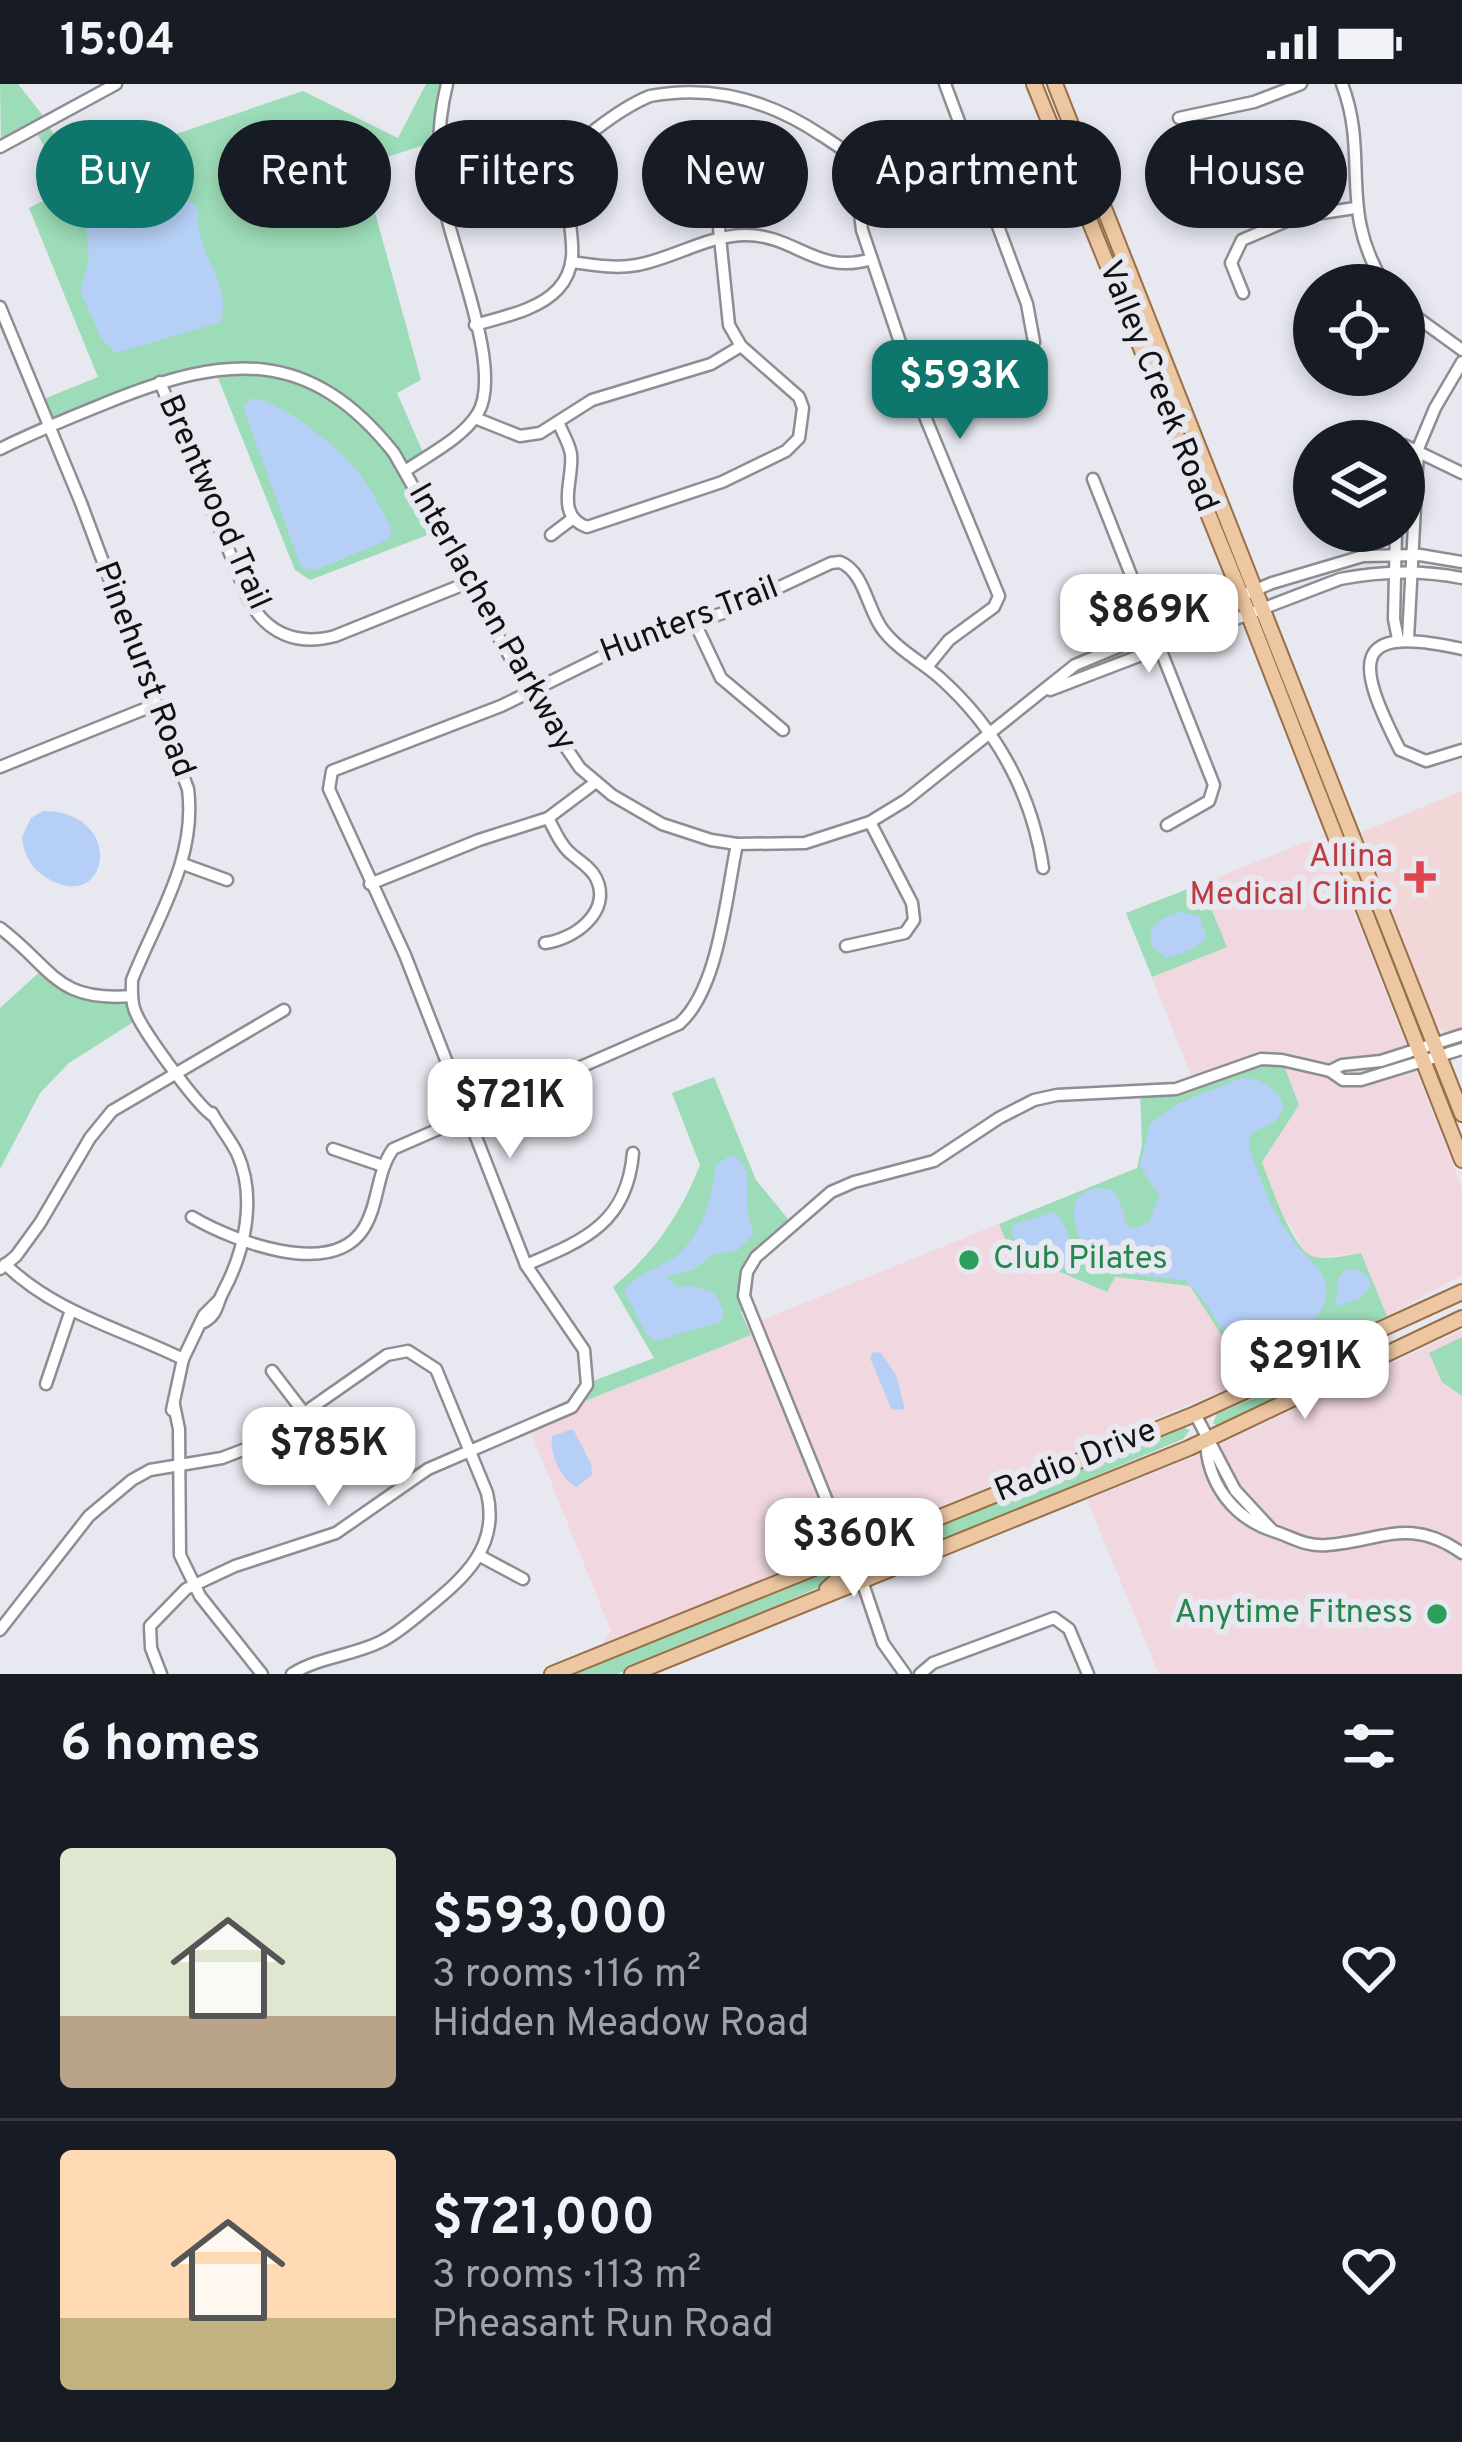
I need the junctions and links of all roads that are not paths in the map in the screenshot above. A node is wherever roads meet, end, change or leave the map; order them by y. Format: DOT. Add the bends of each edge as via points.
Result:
graph roads {
  1 [pos="116,84"];
  2 [pos="447,84"];
  3 [pos="764,84"];
  4 [pos="945,84"];
  5 [pos="1034,84"];
  6 [pos="1054,84"];
  7 [pos="1301,84"];
  8 [pos="1342,84"];
  9 [pos="99,87"];
  10 [pos="758,98"];
  11 [pos="1179,118"];
  12 [pos="959,120"];
  13 [pos="1049,120"];
  14 [pos="1069,120"];
  15 [pos="832,141"];
  16 [pos="0,148"];
  17 [pos="1355,208"];
  18 [pos="719,228"];
  19 [pos="862,228"];
  20 [pos="997,228"];
  21 [pos="1093,228"];
  22 [pos="1112,228"];
  23 [pos="720,238"];
  24 [pos="871,259"];
  25 [pos="572,262"];
  26 [pos="1373,264"];
  27 [pos="1243,293"];
  28 [pos="0,307"];
  29 [pos="1425,323"];
  30 [pos="475,325"];
  31 [pos="1034,342"];
  32 [pos="741,346"];
  33 [pos="1462,350"];
  34 [pos="1462,362"];
  35 [pos="160,382"];
  36 [pos="475,418"];
  37 [pos="559,424"];
  38 [pos="50,427"];
  39 [pos="1425,433"];
  40 [pos="0,449"];
  41 [pos="1425,454"];
  42 [pos="405,471"];
  43 [pos="1462,473"];
  44 [pos="1093,478"];
  45 [pos="572,519"];
  46 [pos="551,535"];
  47 [pos="1412,552"];
  48 [pos="1393,554"];
  49 [pos="1412,555"];
  50 [pos="1462,562"];
  51 [pos="1412,573"];
  52 [pos="1394,574"];
  53 [pos="1462,578"];
  54 [pos="467,583"];
  55 [pos="1257,589"];
  56 [pos="1241,596"];
  57 [pos="1264,606"];
  58 [pos="1247,612"];
  59 [pos="695,622"];
  60 [pos="1152,630"];
  61 [pos="284,636"];
  62 [pos="1403,639"];
  63 [pos="1159,647"];
  64 [pos="1462,649"];
  65 [pos="280,650"];
  66 [pos="927,667"];
  67 [pos="529,691"];
  68 [pos="1041,693"];
  69 [pos="157,704"];
  70 [pos="783,730"];
  71 [pos="989,733"];
  72 [pos="1462,750"];
  73 [pos="0,766"];
  74 [pos="596,782"];
  75 [pos="548,818"];
  76 [pos="870,821"];
  77 [pos="1167,825"];
  78 [pos="737,844"];
  79 [pos="183,864"];
  80 [pos="1043,868"];
  81 [pos="227,880"];
  82 [pos="370,884"];
  83 [pos="0,928"];
  84 [pos="545,943"];
  85 [pos="846,946"];
  86 [pos="132,996"];
  87 [pos="284,1010"];
  88 [pos="1462,1035"];
  89 [pos="1462,1049"];
  90 [pos="1438,1051"];
  91 [pos="1421,1055"];
  92 [pos="176,1071"];
  93 [pos="1462,1114"];
  94 [pos="467,1118"];
  95 [pos="332,1149"];
  96 [pos="633,1153"];
  97 [pos="1462,1160"];
  98 [pos="383,1166"];
  99 [pos="192,1217"];
  100 [pos="242,1240"];
  101 [pos="526,1265"];
  102 [pos="3,1266"];
  103 [pos="1462,1281"];
  104 [pos="1462,1292"];
  105 [pos="70,1310"];
  106 [pos="1424,1310"];
  107 [pos="1462,1321"];
  108 [pos="183,1359"];
  109 [pos="272,1371"];
  110 [pos="46,1384"];
  111 [pos="305,1414"];
  112 [pos="1195,1414"];
  113 [pos="1206,1440"];
  114 [pos="470,1450"];
  115 [pos="178,1465"];
  116 [pos="914,1528"];
  117 [pos="840,1533"];
  118 [pos="1462,1553"];
  119 [pos="849,1554"];
  120 [pos="480,1556"];
  121 [pos="831,1561"];
  122 [pos="523,1579"];
  123 [pos="862,1581"];
  124 [pos="194,1585"];
  125 [pos="797,1607"];
  126 [pos="0,1630"];
  127 [pos="899,1672"];
  128 [pos="161,1674"];
  129 [pos="262,1674"];
  130 [pos="292,1674"];
  131 [pos="552,1674"];
  132 [pos="632,1674"];
  133 [pos="920,1674"];
  134 [pos="1088,1674"];
  1 -- 9 [label="street"];
  2 -- 30 [label="street" via="441,183"];
  3 -- 10 [label="street"];
  4 -- 12 [label="street"];
  5 -- 13 [label="main road, Valley Creek Road"];
  6 -- 14 [label="main road, Valley Creek Road"];
  7 -- 11 [label="street"];
  8 -- 17 [label="street" via="1354,128"];
  9 -- 16 [label="street"];
  10 -- 15 [label="street"];
  10 -- 25 [label="street" via="710,89 655,94 588,136 566,179"];
  17 -- 26 [label="street"];
  17 -- 27 [label="street" via="1296,218 1243,239 1231,262"];
  18 -- 23 [label="street"];
  19 -- 24 [label="street"];
  20 -- 31 [label="street"];
  21 -- 56 [label="main road, Valley Creek Road"];
  22 -- 55 [label="main road, Valley Creek Road"];
  23 -- 24 [label="street" via="764,237 843,266"];
  23 -- 25 [label="street" via="640,264"];
  23 -- 32 [label="street" via="726,313"];
  24 -- 66 [label="street" via="999,596"];
  25 -- 30 [label="street" via="547,299"];
  28 -- 38 [label="street, Pinehurst Road"];
  29 -- 33 [label="street"];
  30 -- 36 [label="street" via="487,375"];
  32 -- 37 [label="street" via="711,364 592,400"];
  32 -- 45 [label="street" via="799,397 803,441 705,489 587,527"];
  34 -- 39 [label="street"];
  35 -- 38 [label="street, Interlachen Parkway"];
  35 -- 42 [label="street, Interlachen Parkway" via="214,368 291,376 345,402"];
  35 -- 61 [label="street, Brentwood Trail" via="249,600"];
  36 -- 37 [label="street" via="520,436"];
  36 -- 42 [label="street"];
  37 -- 45 [label="street" via="571,458"];
  38 -- 40 [label="street, Interlachen Parkway"];
  38 -- 69 [label="street, Pinehurst Road"];
  41 -- 43 [label="street"];
  42 -- 54 [label="street, Interlachen Parkway"];
  44 -- 60 [label="street"];
  45 -- 46 [label="street"];
  47 -- 49 [label="street"];
  48 -- 49 [label="street, Interlachen Parkway"];
  48 -- 52 [label="street"];
  48 -- 55 [label="street, Interlachen Parkway" via="1333,562"];
  49 -- 50 [label="street, Interlachen Parkway"];
  49 -- 51 [label="street"];
  51 -- 52 [label="street, Interlachen Parkway"];
  51 -- 53 [label="street, Interlachen Parkway"];
  51 -- 62 [label="street"];
  52 -- 57 [label="street, Interlachen Parkway" via="1340,579"];
  52 -- 62 [label="street" via="1394,619"];
  54 -- 61 [label="street, Brentwood Trail" via="335,636"];
  54 -- 67 [label="street, Interlachen Parkway"];
  55 -- 56 [label="street, Interlachen Parkway"];
  55 -- 57 [label="main road, Valley Creek Road"];
  56 -- 58 [label="main road, Valley Creek Road"];
  56 -- 60 [label="street, Interlachen Parkway"];
  57 -- 58 [label="street, Interlachen Parkway"];
  57 -- 90 [label="main road, Valley Creek Road"];
  58 -- 63 [label="street, Interlachen Parkway"];
  58 -- 91 [label="main road, Valley Creek Road"];
  59 -- 66 [label="street, Hunters Trail" via="840,562 856,574 883,631"];
  59 -- 67 [label="street, Hunters Trail"];
  59 -- 70 [label="street" via="721,678"];
  60 -- 63 [label="street"];
  60 -- 68 [label="street, Interlachen Parkway" via="1076,665"];
  61 -- 65 [label="street"];
  62 -- 64 [label="street"];
  62 -- 72 [label="street" via="1380,645 1369,666 1400,750 1426,761"];
  63 -- 68 [label="street, Interlachen Parkway"];
  63 -- 77 [label="street" via="1214,790"];
  66 -- 71 [label="street, Hunters Trail"];
  67 -- 74 [label="street, Interlachen Parkway"];
  67 -- 82 [label="street, Hunters Trail" via="329,775"];
  68 -- 71 [label="street, Interlachen Parkway"];
  69 -- 73 [label="street"];
  69 -- 79 [label="street, Pinehurst Road" via="188,789"];
  71 -- 76 [label="street, Interlachen Parkway"];
  71 -- 80 [label="street, Hunters Trail" via="1018,777"];
  74 -- 75 [label="street"];
  74 -- 78 [label="street, Interlachen Parkway" via="662,824"];
  75 -- 82 [label="street"];
  75 -- 84 [label="street" via="596,876 599,896 580,931"];
  76 -- 78 [label="street, Interlachen Parkway" via="805,843"];
  76 -- 85 [label="street" via="914,920 905,933"];
  78 -- 94 [label="street" via="705,988 692,1012 664,1032"];
  79 -- 81 [label="street"];
  79 -- 86 [label="street, Pinehurst Road"];
  82 -- 94 [label="street"];
  83 -- 86 [label="street" via="78,994"];
  86 -- 92 [label="street" via="140,1023"];
  87 -- 92 [label="street"];
  88 -- 90 [label="street"];
  89 -- 90 [label="street"];
  90 -- 91 [label="street"];
  90 -- 93 [label="main road, Valley Creek Road"];
  91 -- 97 [label="main road, Valley Creek Road"];
  91 -- 117 [label="street" via="1330,1071 1261,1059 1176,1089 1034,1100 934,1161 839,1187 762,1251 747,1272 747,1306"];
  92 -- 100 [label="street" via="236,1152 246,1181"];
  92 -- 102 [label="street" via="112,1111"];
  94 -- 98 [label="street" via="400,1145"];
  94 -- 101 [label="street"];
  95 -- 98 [label="street"];
  96 -- 101 [label="street" via="630,1184 599,1228"];
  98 -- 100 [label="street" via="352,1244 299,1253"];
  99 -- 100 [label="street"];
  100 -- 108 [label="street" via="211,1320"];
  101 -- 114 [label="street" via="584,1350 586,1385 572,1407"];
  102 -- 105 [label="street"];
  103 -- 106 [label="main road"];
  104 -- 106 [label="main road, Radio Drive"];
  105 -- 108 [label="street"];
  105 -- 110 [label="street"];
  106 -- 112 [label="main road, Radio Drive"];
  107 -- 113 [label="main road, Radio Drive"];
  108 -- 115 [label="street" via="174,1405"];
  109 -- 111 [label="street"];
  111 -- 114 [label="street" via="378,1358 408,1352 436,1369"];
  111 -- 115 [label="street" via="243,1450"];
  112 -- 113 [label="street"];
  112 -- 116 [label="main road, Radio Drive"];
  113 -- 118 [label="street" via="1206,1460 1229,1503 1253,1525 1328,1545 1401,1531"];
  113 -- 123 [label="main road, Radio Drive"];
  114 -- 120 [label="street" via="490,1508"];
  114 -- 124 [label="street" via="410,1479 319,1541"];
  115 -- 124 [label="street" via="185,1564"];
  115 -- 126 [label="street" via="150,1470 98,1507"];
  116 -- 119 [label="main road, Radio Drive"];
  116 -- 123 [label="main road" via="868,1556"];
  117 -- 119 [label="street"];
  117 -- 121 [label="street"];
  119 -- 121 [label="main road, Radio Drive"];
  119 -- 125 [label="main road" via="842,1578"];
  120 -- 122 [label="street"];
  120 -- 130 [label="street" via="383,1641"];
  121 -- 131 [label="main road, Radio Drive"];
  123 -- 125 [label="main road, Radio Drive"];
  123 -- 127 [label="street"];
  124 -- 128 [label="street" via="150,1626"];
  124 -- 129 [label="street"];
  125 -- 132 [label="main road, Radio Drive"];
  133 -- 134 [label="street" via="1047,1618 1069,1629"];
}
